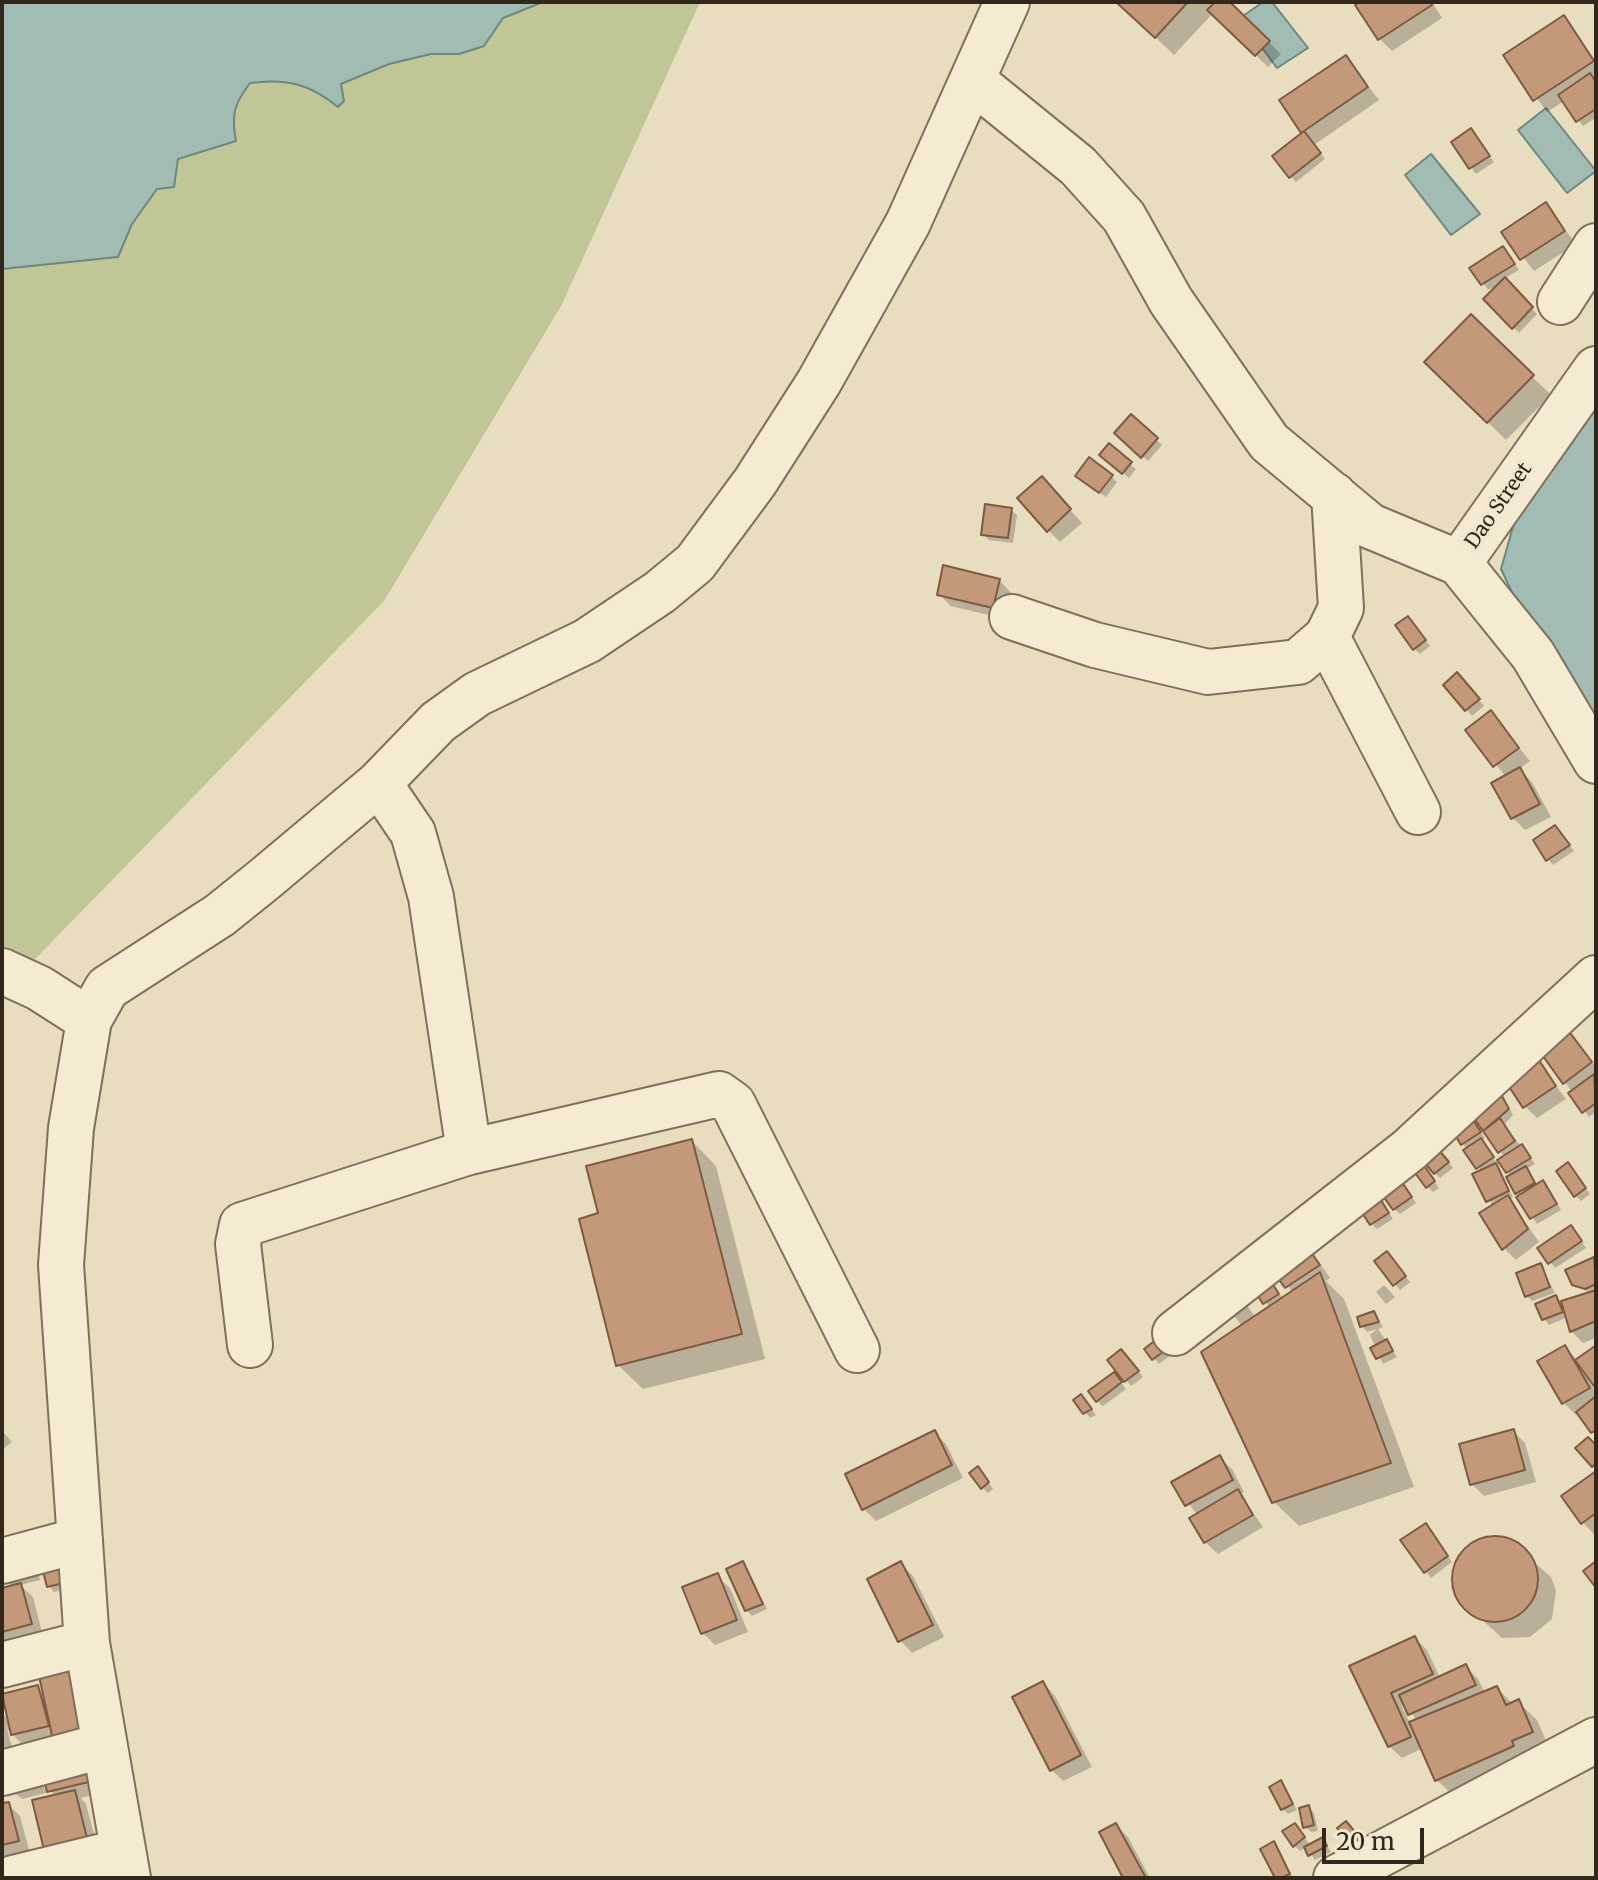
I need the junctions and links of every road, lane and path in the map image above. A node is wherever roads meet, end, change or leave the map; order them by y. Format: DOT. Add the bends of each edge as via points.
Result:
graph roads {
  1 [pos="1007,2"];
  2 [pos="972,80"];
  3 [pos="1596,246"];
  4 [pos="1560,302"];
  5 [pos="1596,369"];
  6 [pos="1334,495"];
  7 [pos="1459,563"];
  8 [pos="1012,617"];
  9 [pos="1327,637"];
  10 [pos="1596,761"];
  11 [pos="379,783"];
  12 [pos="1418,812"];
  13 [pos="2,971"];
  14 [pos="1596,978"];
  15 [pos="89,1020"];
  16 [pos="469,1152"];
  17 [pos="1175,1333"];
  18 [pos="250,1345"];
  19 [pos="857,1350"];
  20 [pos="80,1540"];
  21 [pos="2,1561"];
  22 [pos="87,1643"];
  23 [pos="2,1665"];
  24 [pos="1596,1740"];
  25 [pos="102,1746"];
  26 [pos="2,1773"];
  27 [pos="126,1864"];
  28 [pos="13,1878"];
  29 [pos="1336,1878"];
  1 -- 2 [label="street"];
  2 -- 6 [label="street" via="1078,166 1124,217 1171,301 1269,442"];
  2 -- 11 [label="street" via="908,223 819,382 695,563 587,641 477,694 438,722"];
  3 -- 4 [label="street"];
  5 -- 7 [label="street, Dao Street"];
  6 -- 7 [label="street" via="1370,526"];
  6 -- 9 [label="street" via="1341,608"];
  7 -- 10 [label="street, Dao Street" via="1533,655"];
  8 -- 9 [label="street" via="1095,645 1208,672 1298,662"];
  9 -- 12 [label="street"];
  11 -- 15 [label="street" via="220,915 107,988"];
  11 -- 16 [label="street" via="413,833 431,897"];
  13 -- 15 [label="street"];
  14 -- 17 [label="street" via="1409,1150"];
  15 -- 20 [label="street" via="71,1128 61,1265"];
  16 -- 18 [label="street" via="242,1225 238,1244"];
  16 -- 19 [label="street" via="719,1094 733,1104"];
  20 -- 21 [label="street"];
  20 -- 22 [label="street"];
  22 -- 23 [label="street"];
  22 -- 25 [label="street"];
  24 -- 29 [label="street"];
  25 -- 26 [label="street"];
  25 -- 27 [label="street"];
  27 -- 28 [label="street"];
}
